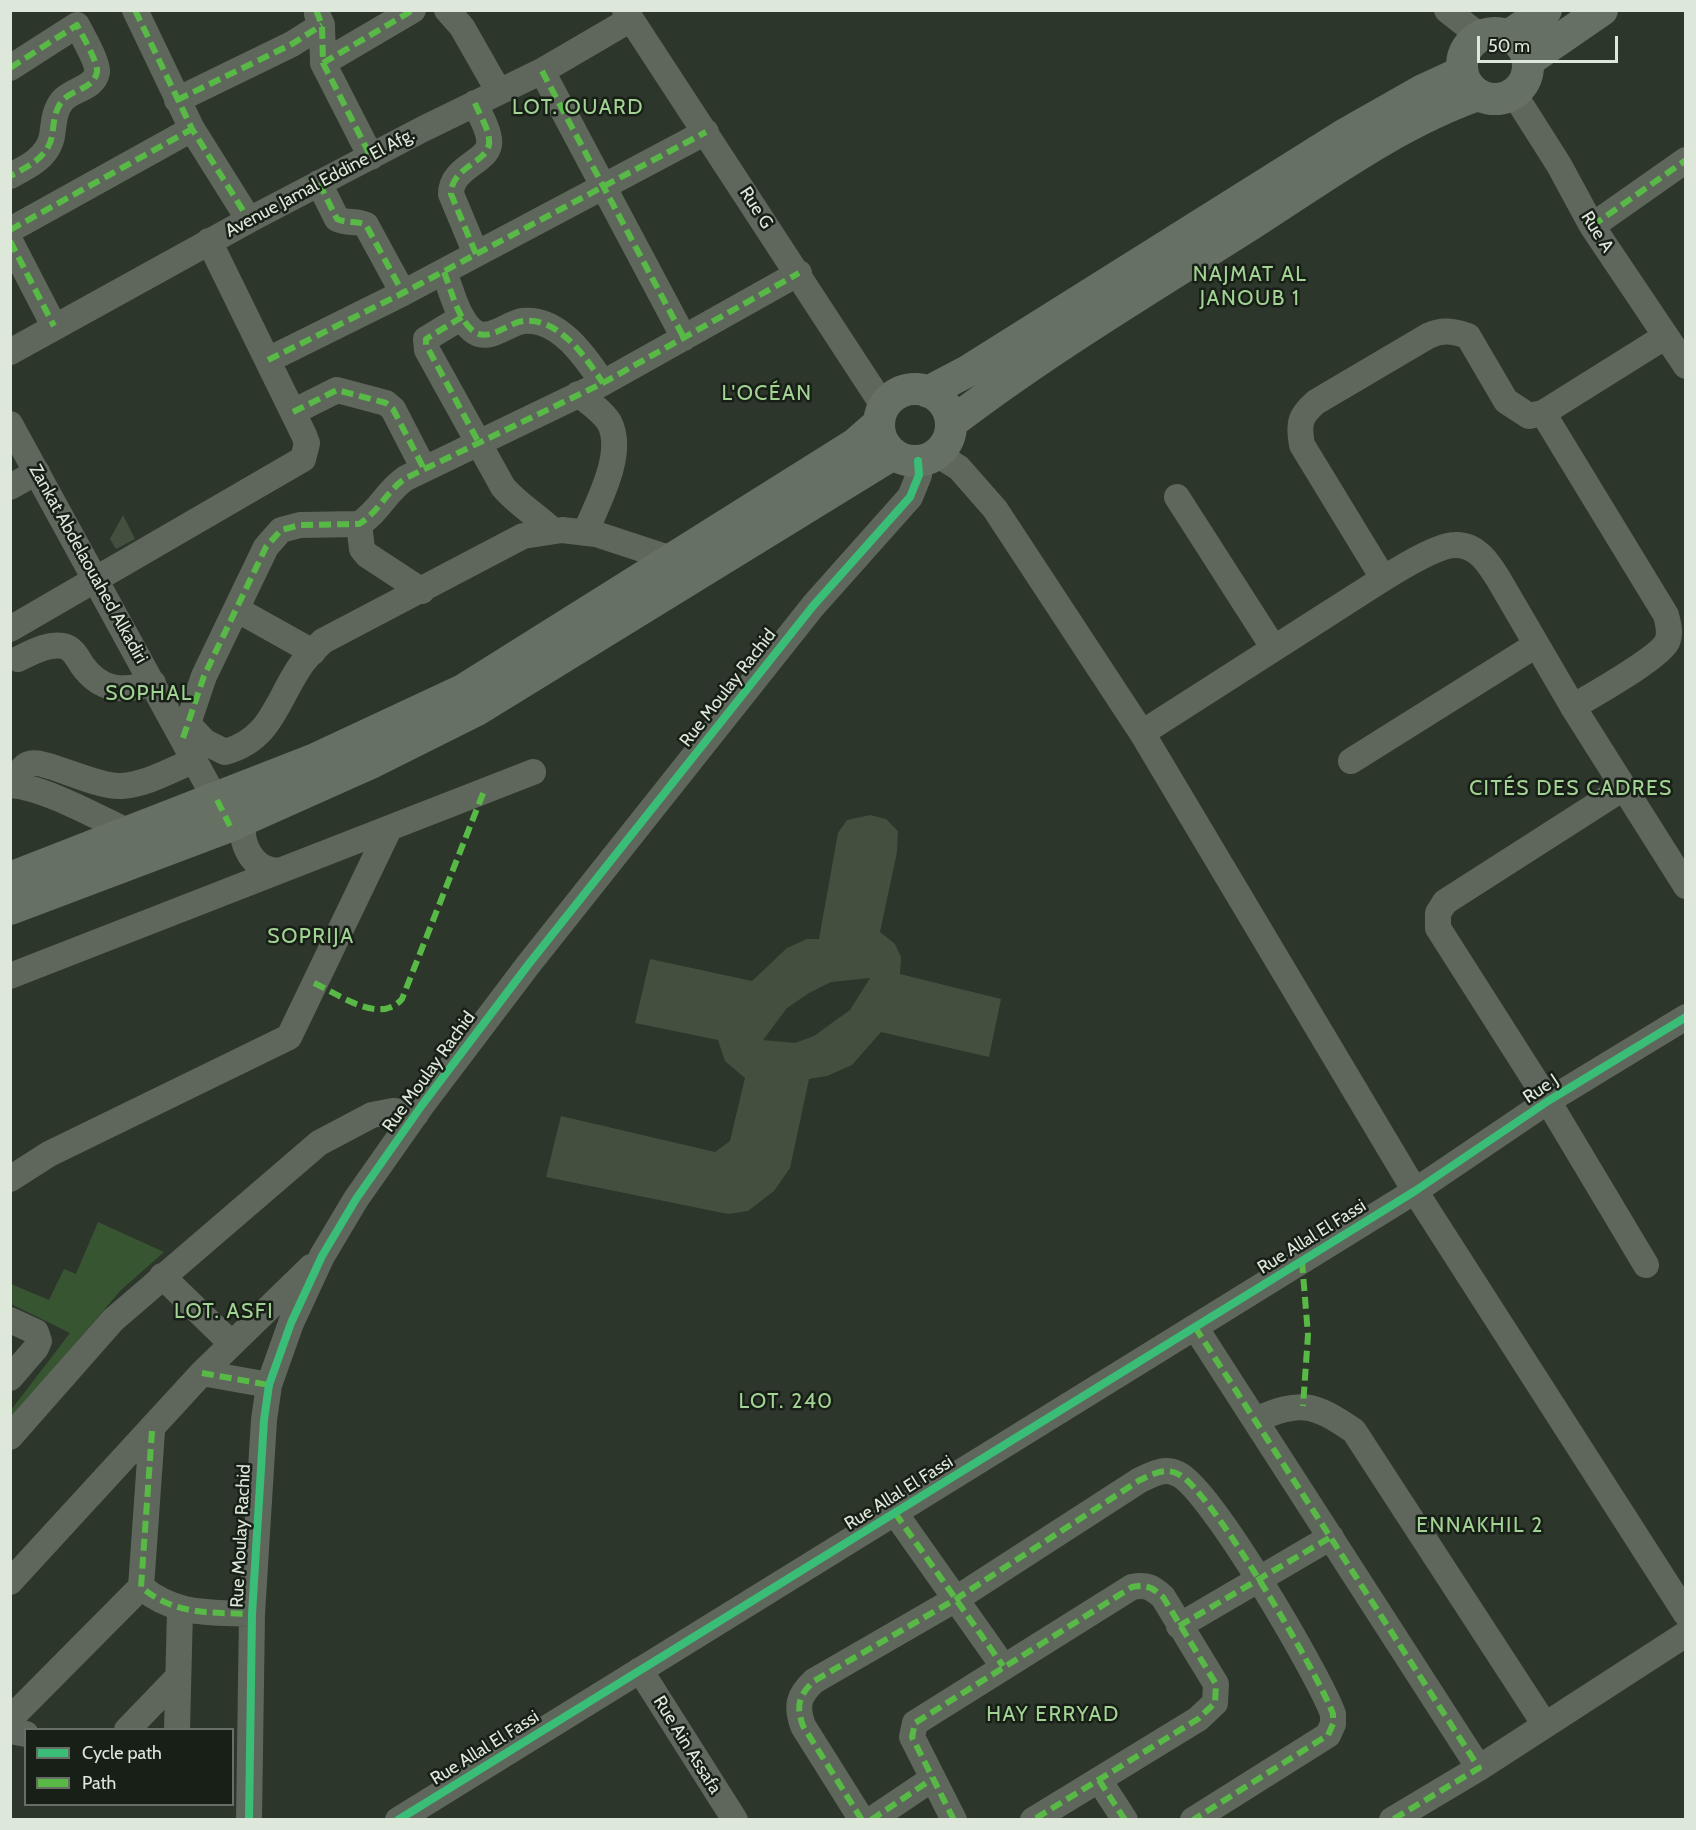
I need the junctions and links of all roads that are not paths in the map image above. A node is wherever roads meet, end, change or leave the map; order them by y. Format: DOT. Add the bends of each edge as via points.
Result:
graph roads {
  1 [pos="135,10"];
  2 [pos="413,10"];
  3 [pos="447,10"];
  4 [pos="1447,10"];
  5 [pos="1546,10"];
  6 [pos="1602,10"];
  7 [pos="628,15"];
  8 [pos="81,18"];
  9 [pos="319,18"];
  10 [pos="1495,36"];
  11 [pos="1528,61"];
  12 [pos="323,63"];
  13 [pos="10,68"];
  14 [pos="542,71"];
  15 [pos="1470,83"];
  16 [pos="499,92"];
  17 [pos="1514,94"];
  18 [pos="177,100"];
  19 [pos="475,103"];
  20 [pos="192,129"];
  21 [pos="706,132"];
  22 [pos="371,157"];
  23 [pos="1686,160"];
  24 [pos="10,176"];
  25 [pos="320,183"];
  26 [pos="601,186"];
  27 [pos="249,220"];
  28 [pos="1592,226"];
  29 [pos="10,230"];
  30 [pos="10,241"];
  31 [pos="209,242"];
  32 [pos="476,254"];
  33 [pos="444,272"];
  34 [pos="799,273"];
  35 [pos="403,293"];
  36 [pos="462,317"];
  37 [pos="54,326"];
  38 [pos="1665,336"];
  39 [pos="684,338"];
  40 [pos="10,352"];
  41 [pos="268,360"];
  42 [pos="1686,366"];
  43 [pos="603,383"];
  44 [pos="928,392"];
  45 [pos="578,394"];
  46 [pos="293,412"];
  47 [pos="1543,413"];
  48 [pos="881,415"];
  49 [pos="951,423"];
  50 [pos="10,424"];
  51 [pos="479,443"];
  52 [pos="916,456"];
  53 [pos="424,469"];
  54 [pos="37,472"];
  55 [pos="10,487"];
  56 [pos="1177,496"];
  57 [pos="359,524"];
  58 [pos="553,531"];
  59 [pos="585,533"];
  60 [pos="672,559"];
  61 [pos="1383,578"];
  62 [pos="97,581"];
  63 [pos="422,591"];
  64 [pos="236,609"];
  65 [pos="10,629"];
  66 [pos="1536,645"];
  67 [pos="1273,647"];
  68 [pos="313,652"];
  69 [pos="18,659"];
  70 [pos="153,683"];
  71 [pos="1574,707"];
  72 [pos="1142,733"];
  73 [pos="188,740"];
  74 [pos="1351,761"];
  75 [pos="533,772"];
  76 [pos="11,785"];
  77 [pos="1623,788"];
  78 [pos="225,820"];
  79 [pos="388,829"];
  80 [pos="129,832"];
  81 [pos="279,871"];
  82 [pos="10,878"];
  83 [pos="1686,886"];
  84 [pos="235,889"];
  85 [pos="10,909"];
  86 [pos="10,976"];
  87 [pos="1686,1017"];
  88 [pos="1548,1101"];
  89 [pos="416,1114"];
  90 [pos="10,1179"];
  91 [pos="1415,1191"];
  92 [pos="322,1256"];
  93 [pos="1646,1265"];
  94 [pos="162,1276"];
  95 [pos="11,1321"];
  96 [pos="1195,1327"];
  97 [pos="232,1344"];
  98 [pos="202,1373"];
  99 [pos="10,1378"];
  100 [pos="269,1385"];
  101 [pos="1255,1420"];
  102 [pos="152,1431"];
  103 [pos="10,1437"];
  104 [pos="895,1513"];
  105 [pos="1331,1538"];
  106 [pos="1260,1580"];
  107 [pos="10,1582"];
  108 [pos="141,1587"];
  109 [pos="956,1599"];
  110 [pos="180,1610"];
  111 [pos="252,1614"];
  112 [pos="1686,1614"];
  113 [pos="1179,1626"];
  114 [pos="1686,1634"];
  115 [pos="1003,1666"];
  116 [pos="640,1670"];
  117 [pos="178,1677"];
  118 [pos="10,1719"];
  119 [pos="1545,1725"];
  120 [pos="129,1728"];
  121 [pos="177,1728"];
  122 [pos="1479,1768"];
  123 [pos="242,1775"];
  124 [pos="932,1779"];
  125 [pos="1099,1780"];
  126 [pos="249,1820"];
  127 [pos="398,1820"];
  128 [pos="735,1820"];
  129 [pos="862,1820"];
  130 [pos="871,1820"];
  131 [pos="954,1820"];
  132 [pos="1033,1820"];
  133 [pos="1125,1820"];
  134 [pos="1193,1820"];
  135 [pos="1392,1820"];
  1 -- 18 [label="street"];
  2 -- 12 [label="street"];
  3 -- 16 [label="street" via="462,27"];
  4 -- 10 [label="street"];
  5 -- 10 [label="main road"];
  6 -- 11 [label="main road"];
  7 -- 14 [label="street, Avenue Jamal Eddine El Afg."];
  7 -- 21 [label="street, Rue G"];
  8 -- 13 [label="street"];
  8 -- 24 [label="street" via="97,73 90,84 64,98 57,108 46,151 34,163"];
  9 -- 12 [label="street"];
  9 -- 18 [label="street" via="292,44"];
  10 -- 11 [label="main road" via="1520,44"];
  10 -- 15 [label="main road" via="1465,53"];
  11 -- 17 [label="main road" via="1526,80"];
  12 -- 22 [label="street"];
  14 -- 16 [label="street, Avenue Jamal Eddine El Afg."];
  14 -- 26 [label="street"];
  15 -- 17 [label="main road" via="1496,100"];
  15 -- 44 [label="main road" via="1423,90 1342,136"];
  15 -- 49 [label="main road" via="1442,107 1020,372"];
  16 -- 19 [label="street, Avenue Jamal Eddine El Afg."];
  17 -- 28 [label="street, Rue A"];
  18 -- 20 [label="street"];
  19 -- 22 [label="street, Avenue Jamal Eddine El Afg."];
  19 -- 32 [label="street" via="489,139 488,148 456,175 451,194"];
  20 -- 27 [label="street"];
  20 -- 29 [label="street"];
  21 -- 26 [label="street"];
  21 -- 34 [label="street, Rue G"];
  22 -- 25 [label="street, Avenue Jamal Eddine El Afg."];
  23 -- 28 [label="street"];
  25 -- 27 [label="street, Avenue Jamal Eddine El Afg."];
  25 -- 35 [label="street" via="338,219 366,225"];
  26 -- 32 [label="street"];
  26 -- 39 [label="street"];
  27 -- 31 [label="street, Avenue Jamal Eddine El Afg."];
  28 -- 38 [label="street, Rue A"];
  30 -- 37 [label="street"];
  31 -- 37 [label="street, Avenue Jamal Eddine El Afg."];
  31 -- 41 [label="street"];
  32 -- 33 [label="street"];
  33 -- 35 [label="street"];
  33 -- 36 [label="street"];
  34 -- 39 [label="street"];
  34 -- 48 [label="street, Rue G"];
  35 -- 41 [label="street"];
  36 -- 43 [label="street" via="472,330 484,335 523,321 558,332 581,350"];
  36 -- 51 [label="street" via="432,334 426,345"];
  37 -- 40 [label="street, Avenue Jamal Eddine El Afg."];
  38 -- 42 [label="street, Rue A"];
  38 -- 47 [label="street"];
  39 -- 43 [label="street"];
  41 -- 46 [label="street"];
  43 -- 45 [label="street"];
  44 -- 48 [label="main road" via="905,391 895,396"];
  44 -- 49 [label="main road" via="944,404"];
  45 -- 51 [label="street"];
  45 -- 59 [label="street" via="608,421 614,434 610,473"];
  46 -- 53 [label="street" via="337,390 386,403 393,409"];
  46 -- 62 [label="street" via="307,443 303,459"];
  47 -- 61 [label="street" via="1529,416 1506,401 1468,336 1439,331 1316,402 1302,414 1298,426 1311,464"];
  47 -- 71 [label="street" via="1670,627 1667,642 1656,654"];
  48 -- 52 [label="main road" via="885,445"];
  48 -- 60 [label="main road" via="855,444"];
  49 -- 52 [label="main road" via="948,440"];
  50 -- 54 [label="street, Zankat Abdelaouahed Alkadiri"];
  51 -- 53 [label="street"];
  51 -- 58 [label="street" via="508,493"];
  52 -- 72 [label="street" via="959,468 994,509"];
  52 -- 78 [label="main road" via="475,711 371,763"];
  52 -- 89 [label="street, Rue Moulay Rachid" via="919,475 910,496 732,705 528,964"];
  53 -- 57 [label="street" via="396,484"];
  54 -- 55 [label="street"];
  54 -- 62 [label="street, Zankat Abdelaouahed Alkadiri"];
  56 -- 67 [label="street"];
  57 -- 63 [label="street" via="362,549 367,555"];
  57 -- 64 [label="street" via="321,523 281,530 266,547"];
  58 -- 59 [label="street"];
  58 -- 63 [label="street" via="523,536"];
  59 -- 60 [label="street"];
  60 -- 78 [label="main road" via="463,690 313,760"];
  61 -- 66 [label="street" via="1455,544 1474,549 1499,580"];
  61 -- 67 [label="street"];
  62 -- 65 [label="street"];
  62 -- 70 [label="street, Zankat Abdelaouahed Alkadiri"];
  63 -- 68 [label="street" via="324,641"];
  64 -- 68 [label="street"];
  64 -- 73 [label="street" via="204,676"];
  66 -- 71 [label="street"];
  66 -- 74 [label="street"];
  67 -- 72 [label="street"];
  68 -- 73 [label="street" via="299,667 277,712 242,747 225,752 205,742"];
  69 -- 70 [label="street" via="44,648 63,646 74,652 90,676 117,688 129,690"];
  70 -- 73 [label="street, Zankat Abdelaouahed Alkadiri"];
  71 -- 77 [label="street"];
  72 -- 91 [label="street"];
  73 -- 76 [label="street" via="142,783 119,786 73,776 35,762 26,765"];
  73 -- 78 [label="street, Zankat Abdelaouahed Alkadiri"];
  75 -- 79 [label="street"];
  76 -- 80 [label="street" via="31,789"];
  77 -- 83 [label="street"];
  77 -- 88 [label="street" via="1459,892 1438,913 1438,928"];
  78 -- 80 [label="main road"];
  78 -- 81 [label="street" via="262,867"];
  78 -- 84 [label="street" via="237,876"];
  78 -- 85 [label="main road"];
  79 -- 81 [label="street"];
  79 -- 90 [label="street" via="289,1037 49,1154"];
  80 -- 82 [label="main road"];
  81 -- 84 [label="street"];
  84 -- 86 [label="street"];
  87 -- 88 [label="street, Rue J"];
  88 -- 91 [label="street, Rue J"];
  88 -- 93 [label="street"];
  89 -- 92 [label="street, Rue Moulay Rachid" via="356,1199"];
  89 -- 94 [label="street" via="393,1111 372,1115 319,1143"];
  91 -- 96 [label="street, Rue Allal El Fassi"];
  91 -- 112 [label="street"];
  92 -- 97 [label="street"];
  92 -- 100 [label="street, Rue Moulay Rachid" via="291,1323"];
  94 -- 97 [label="street"];
  94 -- 103 [label="street" via="113,1320"];
  95 -- 99 [label="street" via="36,1332 39,1341"];
  96 -- 101 [label="street"];
  96 -- 104 [label="street, Rue Allal El Fassi"];
  97 -- 98 [label="street"];
  98 -- 100 [label="street"];
  98 -- 102 [label="street"];
  100 -- 111 [label="street, Rue Moulay Rachid" via="258,1491"];
  101 -- 105 [label="street"];
  101 -- 119 [label="street" via="1281,1409 1303,1406 1325,1411 1354,1431"];
  102 -- 107 [label="street"];
  102 -- 108 [label="street"];
  104 -- 109 [label="street"];
  104 -- 116 [label="street, Rue Allal El Fassi"];
  105 -- 106 [label="street"];
  105 -- 122 [label="street"];
  106 -- 109 [label="street" via="1195,1488 1170,1470 1140,1480"];
  106 -- 113 [label="street"];
  106 -- 134 [label="street" via="1329,1703 1333,1724 1328,1735 1305,1751"];
  108 -- 110 [label="street" via="158,1601"];
  108 -- 118 [label="street"];
  109 -- 115 [label="street"];
  109 -- 129 [label="street" via="814,1681 798,1702 803,1726"];
  110 -- 111 [label="street"];
  110 -- 117 [label="street"];
  111 -- 123 [label="street, Rue Moulay Rachid"];
  113 -- 115 [label="street" via="1153,1587 1132,1587"];
  113 -- 125 [label="street" via="1216,1684 1215,1703 1198,1719"];
  114 -- 119 [label="street"];
  115 -- 124 [label="street" via="915,1723 912,1737"];
  116 -- 127 [label="street, Rue Allal El Fassi"];
  116 -- 128 [label="street, Rue Ain Assafa"];
  117 -- 120 [label="street"];
  117 -- 121 [label="street"];
  119 -- 122 [label="street"];
  122 -- 135 [label="street"];
  123 -- 126 [label="street, Rue Moulay Rachid"];
  124 -- 130 [label="street"];
  124 -- 131 [label="street"];
  125 -- 132 [label="street"];
  125 -- 133 [label="street"];
}
